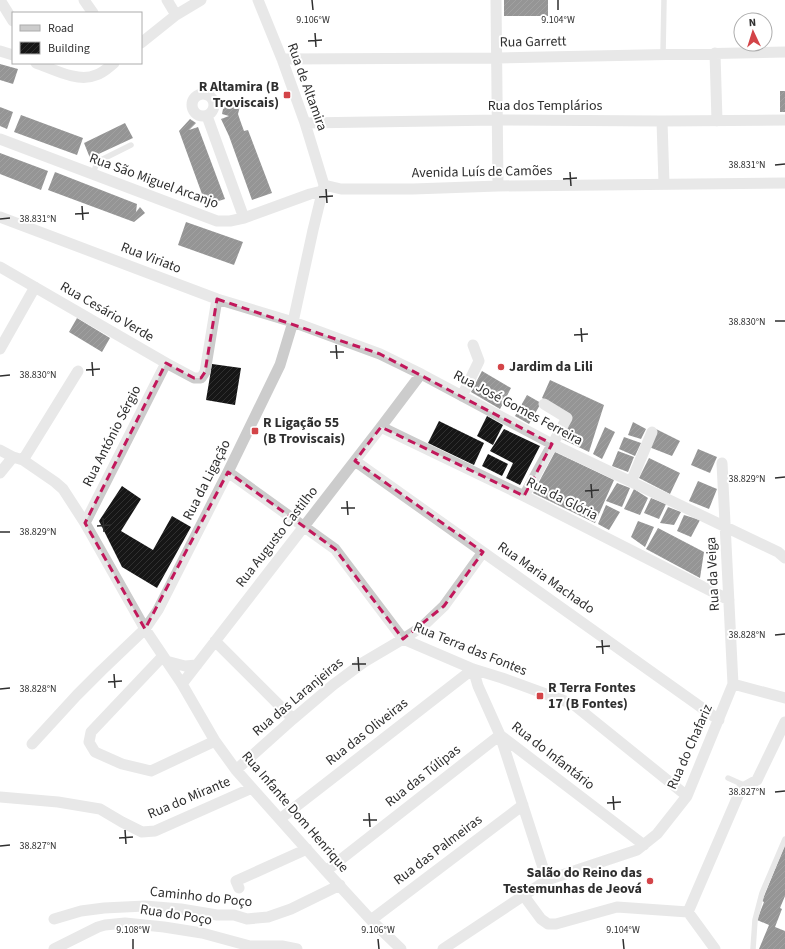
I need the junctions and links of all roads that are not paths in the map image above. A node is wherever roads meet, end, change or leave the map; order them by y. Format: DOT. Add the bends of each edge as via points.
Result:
graph roads {
  1 [pos="0,0"];
  2 [pos="84,0"];
  3 [pos="167,0"];
  4 [pos="201,0"];
  5 [pos="258,0"];
  6 [pos="496,0"];
  7 [pos="664,0"];
  8 [pos="92,12"];
  9 [pos="176,15"];
  10 [pos="12,19"];
  11 [pos="142,42"];
  12 [pos="0,51"];
  13 [pos="785,52"];
  14 [pos="715,53"];
  15 [pos="663,54"];
  16 [pos="12,55"];
  17 [pos="497,58"];
  18 [pos="282,59"];
  19 [pos="39,64"];
  20 [pos="113,64"];
  21 [pos="207,116"];
  22 [pos="498,120"];
  23 [pos="785,120"];
  24 [pos="662,121"];
  25 [pos="717,121"];
  26 [pos="305,123"];
  27 [pos="0,139"];
  28 [pos="131,145"];
  29 [pos="93,174"];
  30 [pos="785,183"];
  31 [pos="664,184"];
  32 [pos="498,186"];
  33 [pos="323,188"];
  34 [pos="0,217"];
  35 [pos="244,218"];
  36 [pos="0,267"];
  37 [pos="35,287"];
  38 [pos="217,299"];
  39 [pos="293,322"];
  40 [pos="473,345"];
  41 [pos="0,349"];
  42 [pos="166,363"];
  43 [pos="78,371"];
  44 [pos="420,374"];
  45 [pos="462,396"];
  46 [pos="544,404"];
  47 [pos="381,427"];
  48 [pos="652,432"];
  49 [pos="552,444"];
  50 [pos="0,450"];
  51 [pos="18,459"];
  52 [pos="355,461"];
  53 [pos="722,463"];
  54 [pos="228,472"];
  55 [pos="0,473"];
  56 [pos="631,482"];
  57 [pos="524,496"];
  58 [pos="85,523"];
  59 [pos="304,527"];
  60 [pos="725,527"];
  61 [pos="483,552"];
  62 [pos="785,558"];
  63 [pos="729,600"];
  64 [pos="146,629"];
  65 [pos="403,639"];
  66 [pos="216,641"];
  67 [pos="165,658"];
  68 [pos="197,665"];
  69 [pos="473,669"];
  70 [pos="182,684"];
  71 [pos="733,684"];
  72 [pos="785,698"];
  73 [pos="293,719"];
  74 [pos="719,720"];
  75 [pos="785,722"];
  76 [pos="500,735"];
  77 [pos="215,741"];
  78 [pos="32,744"];
  79 [pos="520,750"];
  80 [pos="507,757"];
  81 [pos="236,770"];
  82 [pos="728,778"];
  83 [pos="747,786"];
  84 [pos="252,788"];
  85 [pos="687,796"];
  86 [pos="0,797"];
  87 [pos="523,805"];
  88 [pos="280,819"];
  89 [pos="785,839"];
  90 [pos="644,845"];
  91 [pos="307,849"];
  92 [pos="326,871"];
  93 [pos="548,880"];
  94 [pos="340,885"];
  95 [pos="239,888"];
  96 [pos="524,896"];
  97 [pos="688,912"];
  98 [pos="54,919"];
  99 [pos="371,920"];
  100 [pos="389,937"];
  101 [pos="54,949"];
  102 [pos="297,949"];
  103 [pos="387,949"];
  104 [pos="401,949"];
  105 [pos="443,949"];
  106 [pos="715,949"];
  107 [pos="753,949"];
  1 -- 10 [label="street"];
  2 -- 8 [label="street"];
  3 -- 9 [label="street"];
  4 -- 9 [label="street"];
  5 -- 18 [label="street, Rua de Altamira"];
  6 -- 17 [label="street"];
  7 -- 15 [label="lane"];
  9 -- 11 [label="street"];
  12 -- 16 [label="street"];
  13 -- 14 [label="street, Rua Garrett"];
  14 -- 15 [label="street, Rua Garrett"];
  14 -- 25 [label="street"];
  15 -- 17 [label="street, Rua Garrett"];
  17 -- 18 [label="street, Rua Garrett"];
  17 -- 22 [label="street"];
  18 -- 26 [label="street, Rua de Altamira"];
  19 -- 20 [label="street" via="86,78 97,75"];
  21 -- 35 [label="street"];
  22 -- 24 [label="street, Rua dos Templários"];
  22 -- 26 [label="street, Rua dos Templários"];
  22 -- 32 [label="street"];
  23 -- 25 [label="street, Rua dos Templários"];
  24 -- 25 [label="street, Rua dos Templários"];
  24 -- 31 [label="street"];
  26 -- 33 [label="street, Rua de Altamira"];
  27 -- 29 [label="street, Rua São Miguel Arcanjo"];
  28 -- 29 [label="lane" via="98,162"];
  29 -- 35 [label="street, Rua São Miguel Arcanjo" via="217,221"];
  30 -- 31 [label="street, Avenida Luís de Camões"];
  31 -- 32 [label="street, Avenida Luís de Camões"];
  32 -- 33 [label="street, Avenida Luís de Camões" via="413,189"];
  33 -- 35 [label="street, Rua São Miguel Arcanjo"];
  33 -- 39 [label="street, Rua da Ligação"];
  34 -- 38 [label="street, Rua Viriato"];
  36 -- 37 [label="street, Rua Cesário Verde"];
  37 -- 41 [label="street"];
  37 -- 42 [label="street, Rua Cesário Verde"];
  38 -- 39 [label="street, Rua Viriato"];
  38 -- 42 [label="street, Rua Cesário Verde" via="205,372 201,378 194,378"];
  39 -- 44 [label="street, Rua José Gomes Ferreira" via="380,354"];
  39 -- 54 [label="street, Rua da Ligação" via="280,365"];
  40 -- 45 [label="street" via="479,361"];
  42 -- 58 [label="street, Rua António Sérgio"];
  43 -- 51 [label="street"];
  44 -- 45 [label="street, Rua José Gomes Ferreira"];
  44 -- 47 [label="street, Rua Augusto Castilho"];
  45 -- 49 [label="street, Rua José Gomes Ferreira"];
  46 -- 49 [label="street" via="567,418"];
  47 -- 52 [label="street, Rua Augusto Castilho"];
  47 -- 57 [label="street, Rua da Glória"];
  48 -- 56 [label="street"];
  49 -- 56 [label="street, Rua José Gomes Ferreira"];
  49 -- 57 [label="street"];
  50 -- 51 [label="street, Rua Infante Dom Henrique"];
  51 -- 55 [label="street"];
  51 -- 58 [label="street, Rua Infante Dom Henrique" via="63,489"];
  52 -- 59 [label="street, Rua Augusto Castilho"];
  52 -- 61 [label="street, Rua Maria Machado"];
  53 -- 60 [label="street, Rua da Veiga"];
  54 -- 59 [label="street, Rua Terra das Fontes"];
  54 -- 64 [label="street, Rua da Ligação"];
  56 -- 60 [label="street, Rua José Gomes Ferreira"];
  57 -- 63 [label="street, Rua da Glória"];
  58 -- 64 [label="street, Rua Infante Dom Henrique"];
  59 -- 65 [label="street, Rua Terra das Fontes" via="334,549"];
  59 -- 66 [label="street, Rua Augusto Castilho"];
  60 -- 62 [label="street, Rua José Gomes Ferreira" via="778,552"];
  60 -- 63 [label="street, Rua da Veiga"];
  61 -- 65 [label="street, Rua das Laranjeiras" via="444,606 423,626"];
  61 -- 74 [label="street, Rua Maria Machado"];
  63 -- 71 [label="street, Rua da Veiga"];
  64 -- 67 [label="street, Rua Infante Dom Henrique"];
  64 -- 78 [label="street, Rua da Ligação" via="77,695"];
  65 -- 69 [label="street, Rua Terra das Fontes"];
  65 -- 73 [label="street, Rua das Laranjeiras" via="332,685"];
  66 -- 68 [label="street, Rua Augusto Castilho"];
  66 -- 73 [label="street"];
  67 -- 68 [label="street" via="185,666"];
  67 -- 70 [label="street, Rua Infante Dom Henrique"];
  67 -- 77 [label="street" via="91,732 89,742 95,752 122,764 152,771"];
  68 -- 70 [label="street, Rua Augusto Castilho"];
  69 -- 76 [label="street, Rua do Infantário"];
  69 -- 85 [label="street, Rua Terra das Fontes" via="573,704"];
  69 -- 88 [label="street, Rua das Oliveiras"];
  70 -- 77 [label="street, Rua Infante Dom Henrique"];
  71 -- 72 [label="street"];
  71 -- 74 [label="street, Rua do Chafariz"];
  73 -- 81 [label="street, Rua das Laranjeiras"];
  74 -- 85 [label="street, Rua do Chafariz"];
  75 -- 83 [label="street" via="758,780"];
  76 -- 79 [label="street, Rua do Infantário"];
  76 -- 80 [label="street"];
  76 -- 92 [label="street, Rua das Túlipas"];
  77 -- 81 [label="street, Rua Infante Dom Henrique"];
  79 -- 80 [label="street"];
  79 -- 90 [label="street, Rua do Infantário"];
  80 -- 87 [label="street"];
  81 -- 84 [label="street, Rua Infante Dom Henrique"];
  82 -- 83 [label="lane"];
  83 -- 97 [label="street" via="741,789"];
  84 -- 86 [label="street, Rua do Mirante" via="155,831 142,832 100,809"];
  84 -- 88 [label="street, Rua Infante Dom Henrique"];
  85 -- 90 [label="street, Rua do Chafariz" via="657,834"];
  87 -- 93 [label="street"];
  87 -- 99 [label="street, Rua das Palmeiras"];
  88 -- 91 [label="street, Rua Infante Dom Henrique"];
  89 -- 107 [label="lane" via="762,893 755,920"];
  90 -- 93 [label="street, Rua do Chafariz" via="637,850"];
  91 -- 92 [label="street, Rua Infante Dom Henrique"];
  91 -- 95 [label="street" via="236,881"];
  92 -- 94 [label="street, Rua Infante Dom Henrique"];
  93 -- 96 [label="street, Rua do Chafariz"];
  94 -- 98 [label="street, Caminho do Poço" via="291,909 268,917 247,919 234,915 145,906 81,911"];
  94 -- 99 [label="street, Rua Infante Dom Henrique"];
  96 -- 97 [label="street" via="541,920 548,924 617,907"];
  96 -- 105 [label="street, Rua do Chafariz"];
  97 -- 106 [label="street"];
  99 -- 100 [label="street, Rua Infante Dom Henrique"];
  100 -- 103 [label="street"];
  100 -- 104 [label="street, Rua Infante Dom Henrique"];
  101 -- 102 [label="street, Rua do Poço" via="98,927 125,923 202,933 250,946 282,946"];
}
